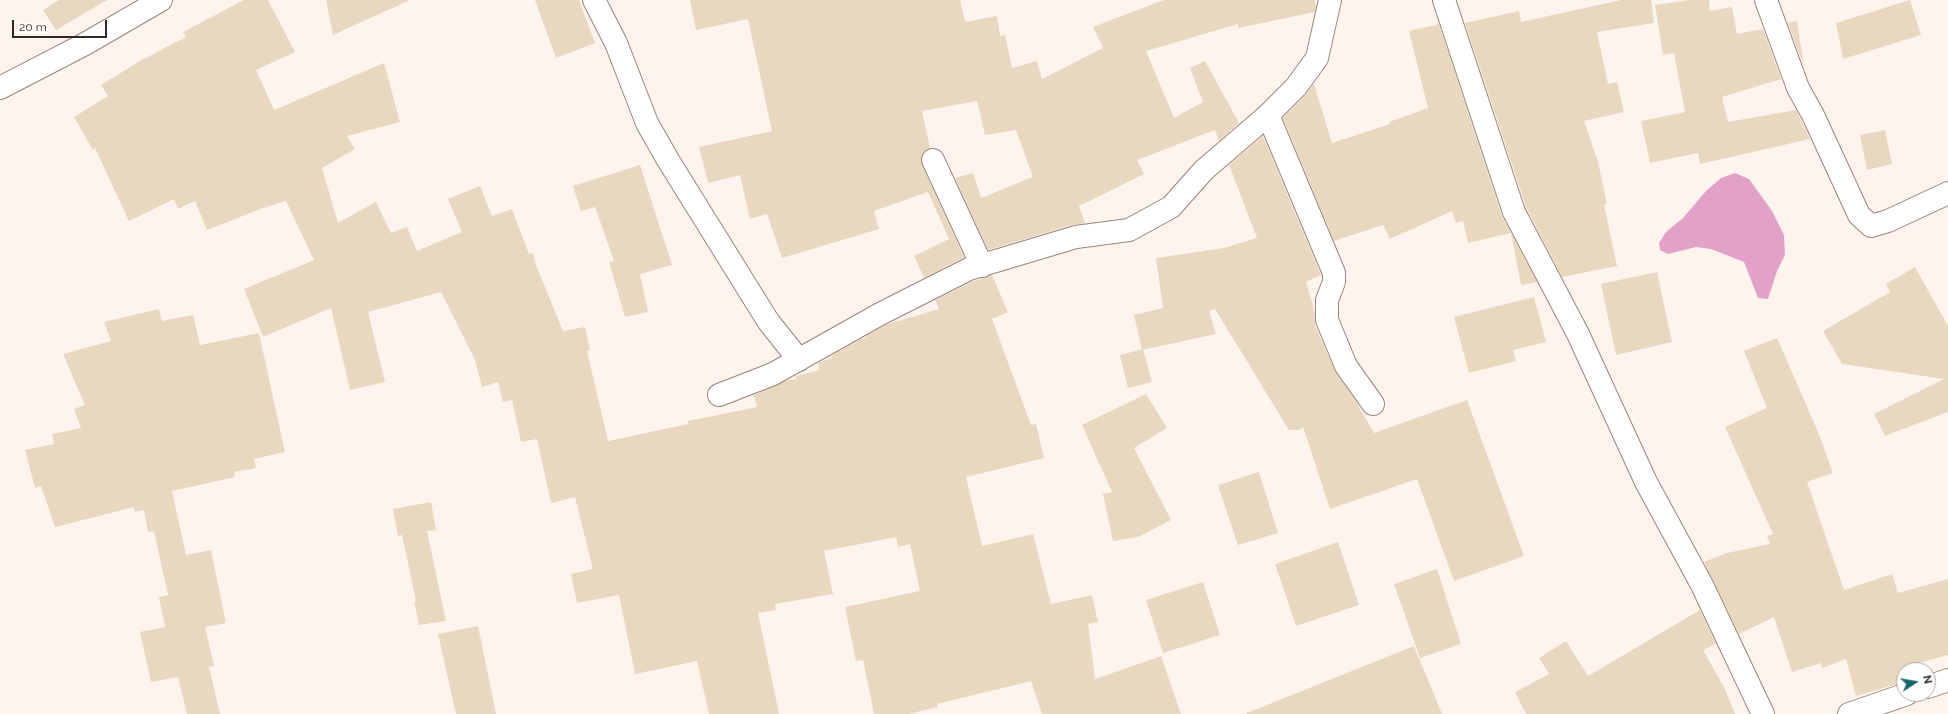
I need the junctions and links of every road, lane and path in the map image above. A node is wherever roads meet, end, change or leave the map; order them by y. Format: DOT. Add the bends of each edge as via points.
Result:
graph roads {
  1 [pos="161,0"];
  2 [pos="594,0"];
  3 [pos="1330,0"];
  4 [pos="1444,0"];
  5 [pos="1766,0"];
  6 [pos="0,88"];
  7 [pos="1268,115"];
  8 [pos="933,160"];
  9 [pos="1948,193"];
  10 [pos="982,266"];
  11 [pos="799,360"];
  12 [pos="719,394"];
  13 [pos="1373,404"];
  14 [pos="1948,680"];
  15 [pos="1936,684"];
  16 [pos="1896,698"];
  17 [pos="1763,714"];
  18 [pos="1849,714"];
  1 -- 6 [label="street" via="85,44"];
  2 -- 11 [label="street" via="616,43 647,122 668,160 768,320"];
  3 -- 7 [label="street" via="1317,58 1296,87"];
  4 -- 17 [label="street" via="1514,212 1578,334 1646,482 1702,585"];
  5 -- 9 [label="street" via="1798,88 1814,115 1859,215 1871,226 1888,221"];
  7 -- 10 [label="street" via="1204,170 1171,207 1129,230 1076,237"];
  7 -- 13 [label="street" via="1334,273 1334,282 1327,300 1327,320 1346,366"];
  8 -- 10 [label="street"];
  10 -- 11 [label="street" via="969,269 882,313"];
  11 -- 12 [label="street" via="773,374"];
  14 -- 15 [label="street"];
  16 -- 18 [label="street"];
}
